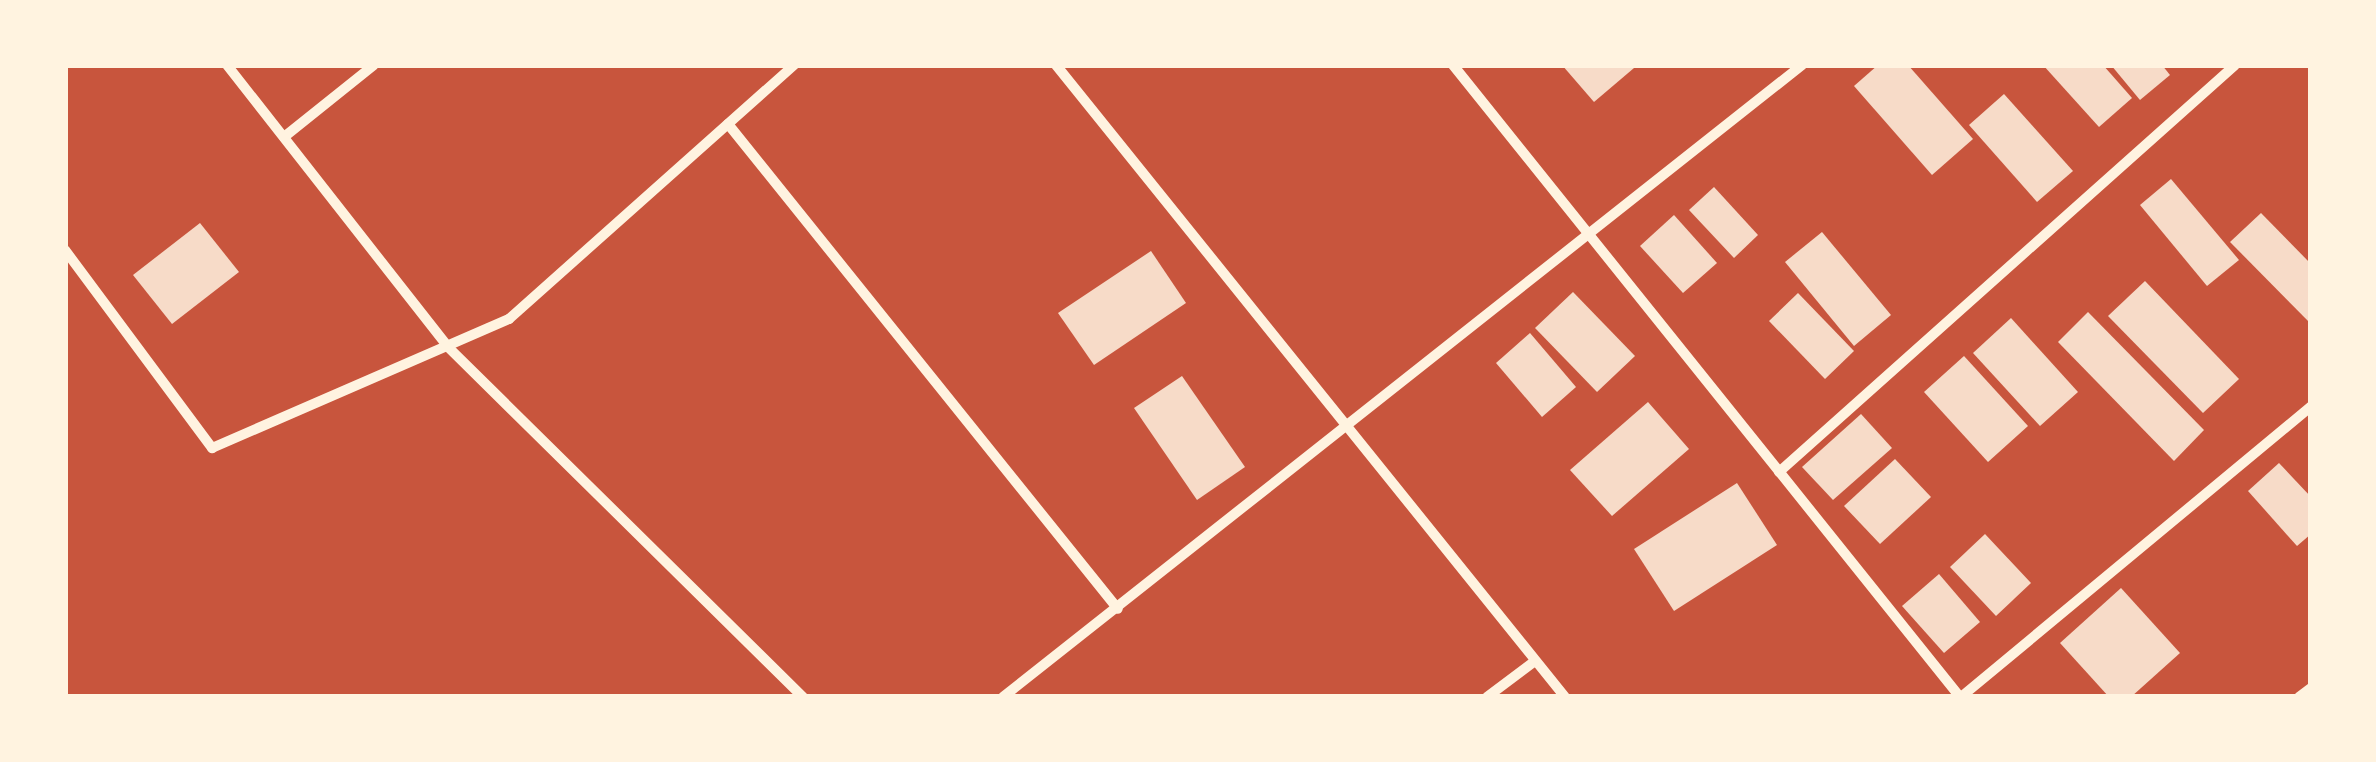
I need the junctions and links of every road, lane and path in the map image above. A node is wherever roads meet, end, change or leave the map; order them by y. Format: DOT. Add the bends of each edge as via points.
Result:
graph roads {
  1 [pos="227,65"];
  2 [pos="374,65"];
  3 [pos="794,65"];
  4 [pos="1056,65"];
  5 [pos="1802,65"];
  6 [pos="2235,65"];
  7 [pos="1457,66"];
  8 [pos="728,124"];
  9 [pos="284,137"];
  10 [pos="1592,238"];
  11 [pos="65,250"];
  12 [pos="448,346"];
  13 [pos="2311,406"];
  14 [pos="1347,434"];
  15 [pos="1779,472"];
  16 [pos="1118,609"];
  17 [pos="1535,661"];
  18 [pos="2311,688"];
  19 [pos="803,697"];
  20 [pos="1003,697"];
  21 [pos="1487,697"];
  22 [pos="1564,697"];
  23 [pos="1960,697"];
  24 [pos="2299,697"];
  1 -- 9 [label="street"];
  2 -- 9 [label="street"];
  3 -- 8 [label="street"];
  4 -- 14 [label="street"];
  5 -- 10 [label="street"];
  6 -- 15 [label="street"];
  7 -- 10 [label="street"];
  8 -- 12 [label="street" via="510,319"];
  8 -- 16 [label="street"];
  9 -- 12 [label="street"];
  10 -- 14 [label="street"];
  10 -- 15 [label="street"];
  11 -- 12 [label="street" via="212,448"];
  12 -- 19 [label="street"];
  13 -- 23 [label="street"];
  14 -- 16 [label="street"];
  14 -- 17 [label="street"];
  15 -- 23 [label="street"];
  16 -- 20 [label="street"];
  17 -- 21 [label="street"];
  17 -- 22 [label="street"];
  18 -- 24 [label="street"];
}
